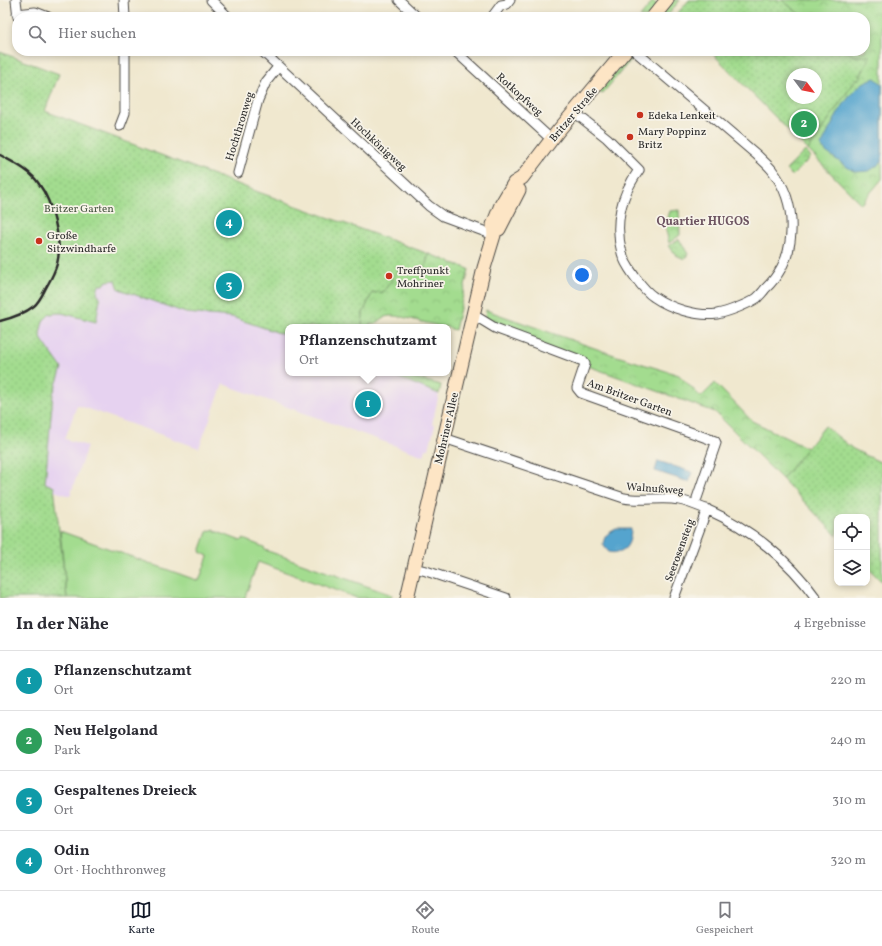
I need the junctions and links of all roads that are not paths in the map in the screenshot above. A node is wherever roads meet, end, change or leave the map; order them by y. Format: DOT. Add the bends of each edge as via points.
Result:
graph roads {
  1 [pos="16,0"];
  2 [pos="124,0"];
  3 [pos="211,0"];
  4 [pos="399,0"];
  5 [pos="510,0"];
  6 [pos="667,0"];
  7 [pos="18,12"];
  8 [pos="125,12"];
  9 [pos="223,12"];
  10 [pos="412,12"];
  11 [pos="496,12"];
  12 [pos="657,12"];
  13 [pos="125,56"];
  14 [pos="267,56"];
  15 [pos="462,56"];
  16 [pos="621,56"];
  17 [pos="641,56"];
  18 [pos="278,67"];
  19 [pos="574,112"];
  20 [pos="120,126"];
  21 [pos="552,139"];
  22 [pos="238,173"];
  23 [pos="494,235"];
  24 [pos="472,316"];
  25 [pos="444,438"];
  26 [pos="697,498"];
  27 [pos="707,509"];
  28 [pos="414,568"];
  29 [pos="407,598"];
  30 [pos="506,598"];
  31 [pos="674,598"];
  32 [pos="816,598"];
  1 -- 7 [label="street"];
  2 -- 8 [label="street"];
  3 -- 9 [label="street"];
  4 -- 10 [label="street"];
  5 -- 11 [label="street"];
  6 -- 12 [label="main road"];
  13 -- 20 [label="street" via="125,113"];
  14 -- 18 [label="street, Hochkönigweg"];
  15 -- 21 [label="street, Rotkopfweg"];
  16 -- 19 [label="main road, Britzer Straße"];
  17 -- 19 [label="street" via="757,155 772,170 783,187 790,206 792,227 789,249 776,278 756,298 717,314 701,314 683,311 654,297 643,288 622,255 618,233 620,210 638,170 607,138"];
  18 -- 22 [label="street, Hochthronweg" via="266,82 258,100"];
  18 -- 23 [label="street, Hochkönigweg" via="428,206 443,216"];
  19 -- 21 [label="main road, Britzer Straße"];
  21 -- 23 [label="main road, Britzer Straße" via="522,178 514,183 493,225"];
  23 -- 24 [label="main road, Mohriner Allee"];
  24 -- 25 [label="main road, Mohriner Allee"];
  24 -- 26 [label="street, Am Britzer Garten" via="495,328 583,361 585,364 577,388 581,393 714,441 716,443"];
  25 -- 27 [label="street, Walnußweg" via="624,498 672,499"];
  25 -- 28 [label="main road, Mohriner Allee"];
  27 -- 31 [label="street, Seerosensteig"];
  27 -- 32 [label="street, Walnußweg" via="765,544 804,582"];
  28 -- 29 [label="main road, Mohriner Allee"];
  28 -- 30 [label="street"];
}
